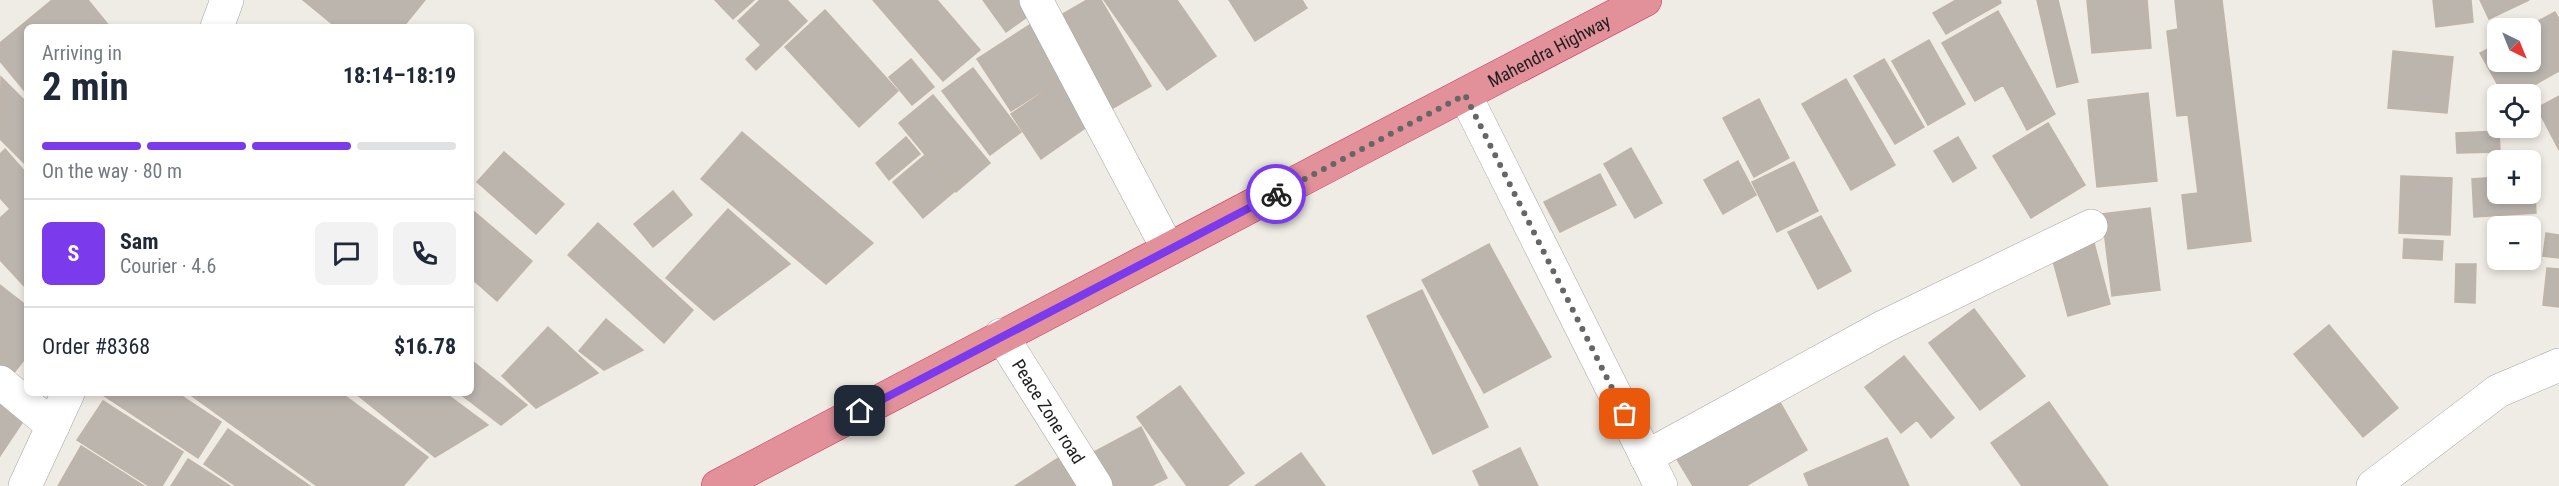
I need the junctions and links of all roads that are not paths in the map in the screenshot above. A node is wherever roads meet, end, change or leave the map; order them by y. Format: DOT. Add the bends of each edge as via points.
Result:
graph roads {
  1 [pos="227,0"];
  2 [pos="1036,0"];
  3 [pos="1645,0"];
  4 [pos="218,24"];
  5 [pos="1465,95"];
  6 [pos="2091,226"];
  7 [pos="1168,249"];
  8 [pos="1001,335"];
  9 [pos="2559,365"];
  10 [pos="0,382"];
  11 [pos="67,396"];
  12 [pos="53,426"];
  13 [pos="1646,457"];
  14 [pos="25,486"];
  15 [pos="718,486"];
  16 [pos="1096,486"];
  17 [pos="1661,486"];
  18 [pos="2373,486"];
  1 -- 4 [label="street"];
  2 -- 7 [label="street"];
  3 -- 5 [label="highway, Mahendra Highway"];
  5 -- 7 [label="highway, Mahendra Highway"];
  5 -- 13 [label="street"];
  6 -- 13 [label="street" via="1885,326"];
  7 -- 8 [label="highway, Mahendra Highway"];
  8 -- 15 [label="highway, Mahendra Highway"];
  8 -- 16 [label="street, Peace Zone road"];
  9 -- 18 [label="street" via="2498,391"];
  10 -- 12 [label="street"];
  11 -- 12 [label="street"];
  12 -- 14 [label="street"];
  13 -- 17 [label="street"];
}
